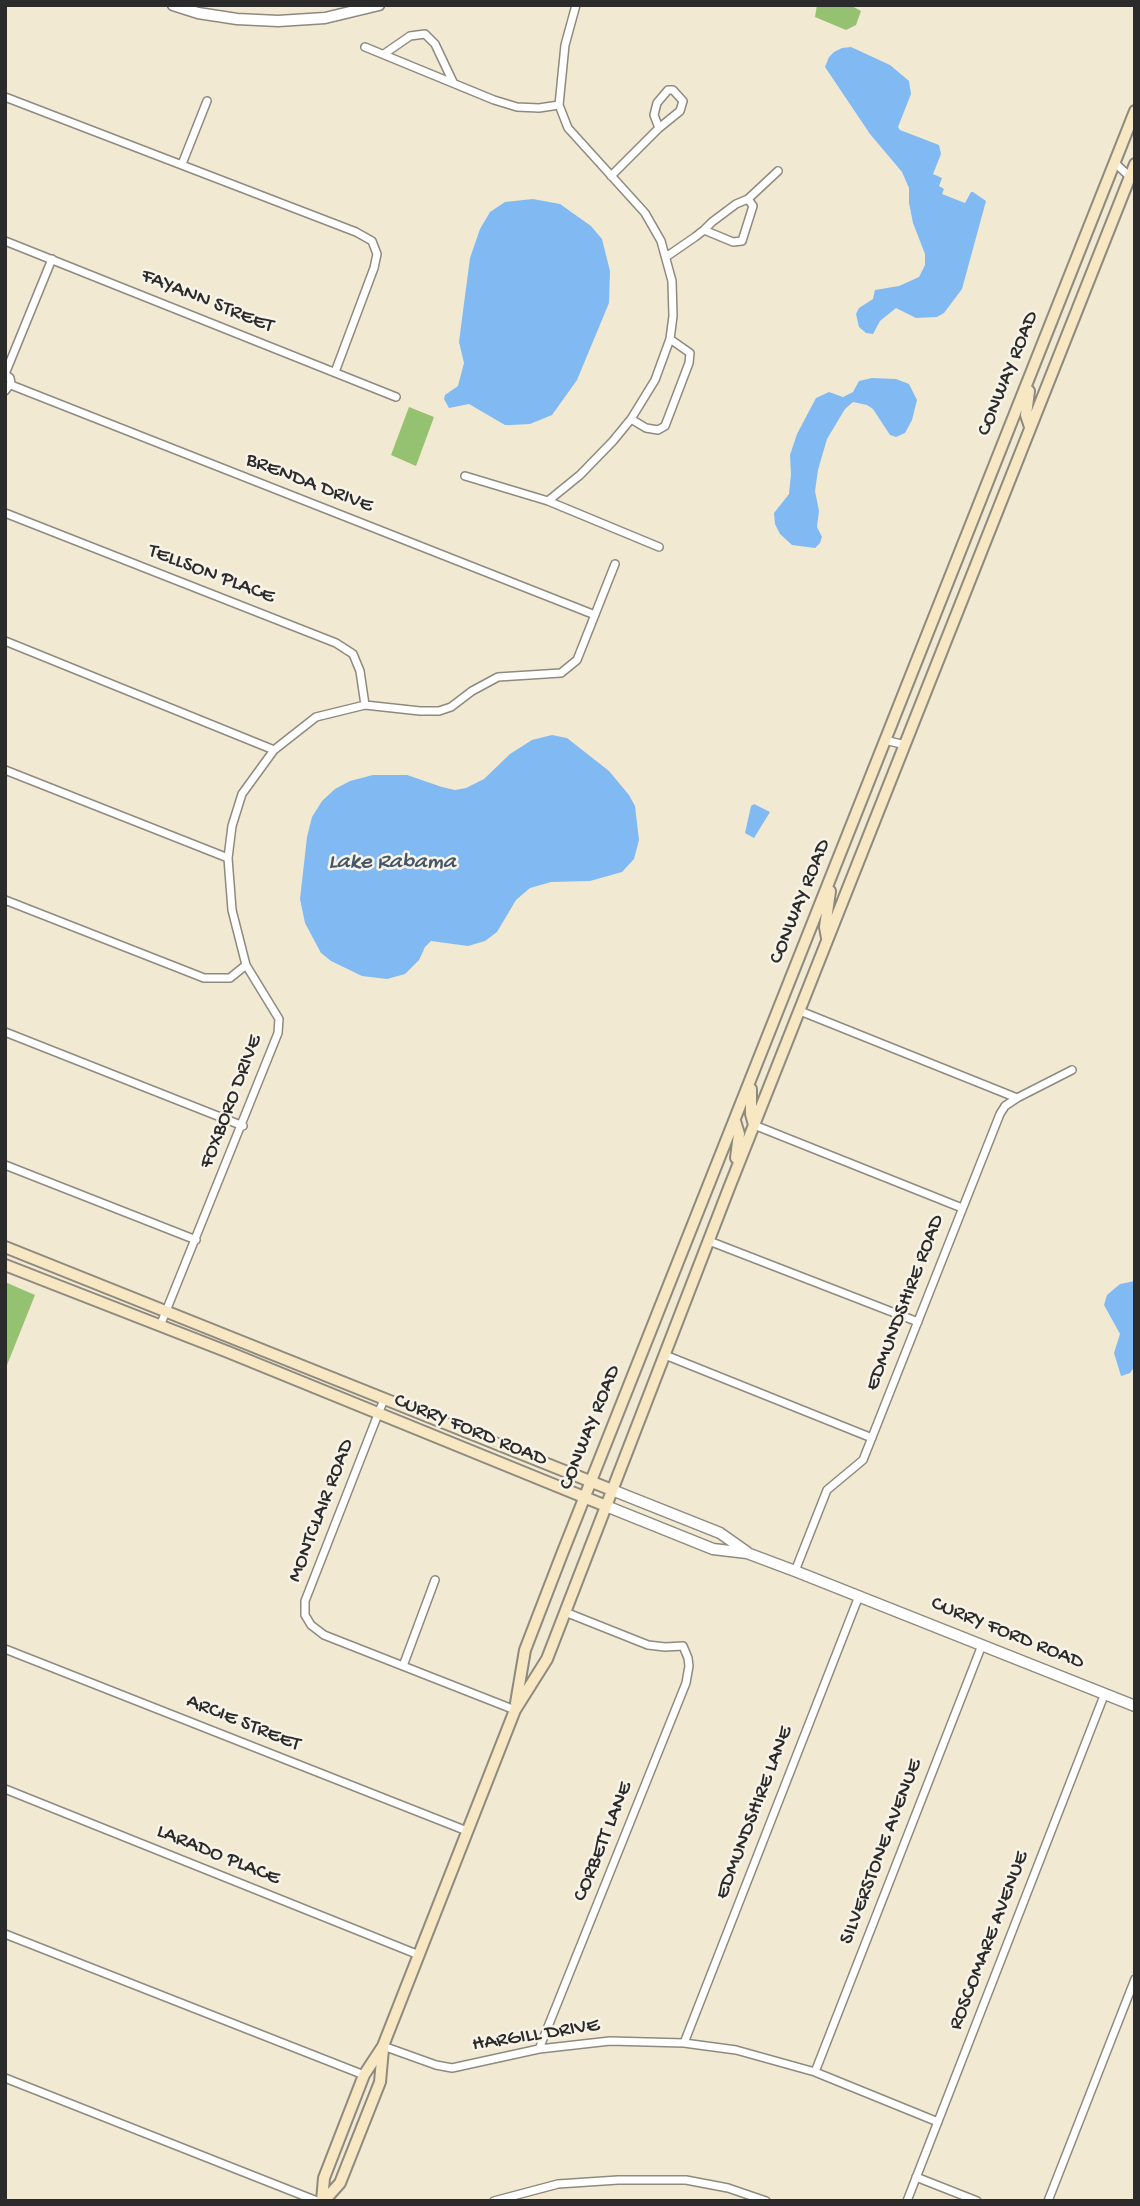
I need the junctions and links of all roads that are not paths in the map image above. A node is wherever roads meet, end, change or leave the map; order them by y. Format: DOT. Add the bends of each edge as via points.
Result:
graph roads {
  1 [pos="173,5"];
  2 [pos="379,5"];
  3 [pos="576,5"];
  4 [pos="365,47"];
  5 [pos="384,54"];
  6 [pos="453,83"];
  7 [pos="5,97"];
  8 [pos="207,101"];
  9 [pos="559,105"];
  10 [pos="1135,111"];
  11 [pos="659,128"];
  12 [pos="1114,162"];
  13 [pos="182,164"];
  14 [pos="1135,164"];
  15 [pos="778,171"];
  16 [pos="611,176"];
  17 [pos="1129,177"];
  18 [pos="748,199"];
  19 [pos="704,230"];
  20 [pos="5,241"];
  21 [pos="666,257"];
  22 [pos="52,259"];
  23 [pos="670,339"];
  24 [pos="1034,364"];
  25 [pos="335,372"];
  26 [pos="5,374"];
  27 [pos="8,388"];
  28 [pos="396,397"];
  29 [pos="631,419"];
  30 [pos="1030,427"];
  31 [pos="465,476"];
  32 [pos="548,501"];
  33 [pos="5,513"];
  34 [pos="659,547"];
  35 [pos="615,564"];
  36 [pos="595,615"];
  37 [pos="5,642"];
  38 [pos="365,705"];
  39 [pos="885,740"];
  40 [pos="905,745"];
  41 [pos="274,750"];
  42 [pos="5,769"];
  43 [pos="228,858"];
  44 [pos="832,875"];
  45 [pos="5,900"];
  46 [pos="827,941"];
  47 [pos="246,965"];
  48 [pos="800,1010"];
  49 [pos="5,1032"];
  50 [pos="1072,1070"];
  51 [pos="752,1079"];
  52 [pos="1017,1098"];
  53 [pos="735,1121"];
  54 [pos="754,1125"];
  55 [pos="243,1126"];
  56 [pos="5,1165"];
  57 [pos="729,1188"];
  58 [pos="962,1208"];
  59 [pos="196,1240"];
  60 [pos="709,1241"];
  61 [pos="5,1247"];
  62 [pos="5,1265"];
  63 [pos="167,1310"];
  64 [pos="188,1319"];
  65 [pos="918,1322"];
  66 [pos="160,1326"];
  67 [pos="182,1334"];
  68 [pos="665,1355"];
  69 [pos="343,1381"];
  70 [pos="336,1397"];
  71 [pos="384,1399"];
  72 [pos="378,1414"];
  73 [pos="872,1438"];
  74 [pos="591,1482"];
  75 [pos="612,1490"];
  76 [pos="584,1498"];
  77 [pos="606,1506"];
  78 [pos="747,1553"];
  79 [pos="795,1571"];
  80 [pos="435,1580"];
  81 [pos="859,1596"];
  82 [pos="565,1612"];
  83 [pos="982,1645"];
  84 [pos="5,1649"];
  85 [pos="403,1666"];
  86 [pos="1105,1693"];
  87 [pos="1135,1706"];
  88 [pos="514,1710"];
  89 [pos="5,1789"];
  90 [pos="467,1831"];
  91 [pos="5,1934"];
  92 [pos="419,1955"];
  93 [pos="1135,1979"];
  94 [pos="684,2043"];
  95 [pos="383,2046"];
  96 [pos="539,2049"];
  97 [pos="815,2072"];
  98 [pos="364,2074"];
  99 [pos="5,2078"];
  100 [pos="938,2122"];
  101 [pos="916,2177"];
  102 [pos="321,2201"];
  103 [pos="494,2201"];
  104 [pos="766,2201"];
  105 [pos="907,2201"];
  106 [pos="977,2201"];
  107 [pos="1048,2201"];
  1 -- 2 [label="street" via="237,19 278,21 326,18"];
  3 -- 9 [label="street" via="565,45"];
  4 -- 5 [label="street"];
  5 -- 6 [label="street"];
  5 -- 6 [label="street" via="410,36 425,34 435,44"];
  6 -- 9 [label="street" via="517,107"];
  7 -- 13 [label="street"];
  8 -- 13 [label="street"];
  9 -- 16 [label="street" via="568,128"];
  10 -- 12 [label="main road, CONWAY ROAD"];
  11 -- 11 [label="street" via="682,106 681,97 673,90 657,103 654,115"];
  11 -- 16 [label="street"];
  12 -- 17 [label="street"];
  12 -- 24 [label="main road, CONWAY ROAD"];
  13 -- 25 [label="street" via="372,241 377,254 374,268"];
  14 -- 17 [label="main road, CONWAY ROAD"];
  15 -- 18 [label="street"];
  16 -- 21 [label="street" via="645,213"];
  17 -- 30 [label="main road, CONWAY ROAD"];
  18 -- 19 [label="street"];
  18 -- 19 [label="street" via="752,206 742,241"];
  19 -- 21 [label="street"];
  20 -- 22 [label="street, FAYANN STREET"];
  21 -- 23 [label="street" via="672,281"];
  22 -- 25 [label="street, FAYANN STREET"];
  22 -- 26 [label="street"];
  23 -- 29 [label="street" via="654,380"];
  23 -- 29 [label="street" via="690,354 665,426 646,428"];
  24 -- 30 [label="main road" via="1026,405"];
  24 -- 39 [label="main road, CONWAY ROAD"];
  25 -- 28 [label="street, FAYANN STREET"];
  26 -- 27 [label="street" via="10,378"];
  27 -- 36 [label="street, BRENDA DRIVE"];
  29 -- 32 [label="street" via="580,475"];
  30 -- 40 [label="main road, CONWAY ROAD"];
  31 -- 32 [label="street"];
  32 -- 34 [label="street"];
  33 -- 38 [label="street, TELLSON PLACE" via="336,643 353,654"];
  35 -- 36 [label="street, FOXBORO DRIVE"];
  36 -- 38 [label="street, FOXBORO DRIVE" via="577,660 561,673 498,677 439,711"];
  37 -- 41 [label="street"];
  38 -- 41 [label="street, FOXBORO DRIVE" via="316,717"];
  39 -- 40 [label="street"];
  39 -- 44 [label="main road, CONWAY ROAD"];
  40 -- 46 [label="main road, CONWAY ROAD"];
  41 -- 43 [label="street, FOXBORO DRIVE" via="242,794"];
  42 -- 43 [label="street"];
  43 -- 47 [label="street, FOXBORO DRIVE" via="232,910"];
  44 -- 46 [label="main road"];
  44 -- 51 [label="main road, CONWAY ROAD"];
  45 -- 47 [label="street" via="204,978 230,978"];
  46 -- 48 [label="main road, CONWAY ROAD"];
  47 -- 55 [label="street, FOXBORO DRIVE" via="279,1018 278,1033"];
  48 -- 52 [label="street"];
  48 -- 54 [label="main road, CONWAY ROAD"];
  49 -- 55 [label="street"];
  50 -- 52 [label="street, EDMUNDSHIRE ROAD"];
  51 -- 53 [label="main road, CONWAY ROAD"];
  51 -- 54 [label="main road"];
  52 -- 58 [label="street, EDMUNDSHIRE ROAD" via="1000,1114"];
  53 -- 57 [label="main road" via="739,1145"];
  53 -- 74 [label="main road, CONWAY ROAD"];
  54 -- 57 [label="main road, CONWAY ROAD"];
  54 -- 58 [label="street"];
  55 -- 59 [label="street, FOXBORO DRIVE"];
  56 -- 59 [label="street"];
  57 -- 60 [label="main road, CONWAY ROAD"];
  58 -- 65 [label="street, EDMUNDSHIRE ROAD"];
  59 -- 63 [label="street, FOXBORO DRIVE"];
  60 -- 65 [label="street"];
  60 -- 68 [label="main road, CONWAY ROAD"];
  61 -- 63 [label="main road, CURRY FORD ROAD"];
  62 -- 66 [label="main road, CURRY FORD ROAD"];
  63 -- 64 [label="main road, CURRY FORD ROAD"];
  63 -- 66 [label="street, FOXBORO DRIVE"];
  64 -- 67 [label="street"];
  64 -- 69 [label="main road, CURRY FORD ROAD"];
  65 -- 73 [label="street, EDMUNDSHIRE ROAD"];
  66 -- 67 [label="main road, CURRY FORD ROAD"];
  67 -- 70 [label="main road, CURRY FORD ROAD"];
  68 -- 73 [label="street"];
  68 -- 75 [label="main road, CONWAY ROAD"];
  69 -- 70 [label="street"];
  69 -- 71 [label="main road, CURRY FORD ROAD"];
  70 -- 72 [label="main road, CURRY FORD ROAD"];
  71 -- 72 [label="street, MONTCLAIR ROAD"];
  71 -- 74 [label="main road, CURRY FORD ROAD"];
  72 -- 76 [label="main road, CURRY FORD ROAD"];
  72 -- 85 [label="street, MONTCLAIR ROAD" via="305,1601 305,1615 324,1635"];
  73 -- 79 [label="street, EDMUNDSHIRE ROAD" via="863,1460 827,1490"];
  74 -- 75 [label="main road, CURRY FORD ROAD"];
  74 -- 76 [label="main road, CONWAY ROAD"];
  75 -- 77 [label="main road, CONWAY ROAD"];
  75 -- 78 [label="street, CURRY FORD ROAD" via="719,1532"];
  76 -- 77 [label="main road, CURRY FORD ROAD"];
  76 -- 88 [label="main road, CONWAY ROAD" via="525,1650"];
  77 -- 78 [label="street, CURRY FORD ROAD" via="713,1549"];
  77 -- 82 [label="main road, CONWAY ROAD"];
  78 -- 79 [label="street, CURRY FORD ROAD"];
  79 -- 81 [label="street, CURRY FORD ROAD"];
  80 -- 85 [label="street"];
  81 -- 83 [label="street, CURRY FORD ROAD"];
  81 -- 94 [label="street, EDMUNDSHIRE LANE"];
  82 -- 88 [label="main road, CONWAY ROAD" via="547,1659"];
  82 -- 96 [label="street, CORBETT LANE" via="648,1645 683,1646 689,1666"];
  83 -- 86 [label="street, CURRY FORD ROAD"];
  83 -- 97 [label="street, SILVERSTONE AVENUE"];
  84 -- 90 [label="street, ARCIE STREET"];
  85 -- 88 [label="street, MONTCLAIR ROAD"];
  86 -- 87 [label="street, CURRY FORD ROAD"];
  86 -- 100 [label="street, ROSCOMARE AVENUE"];
  88 -- 90 [label="main road, CONWAY ROAD"];
  89 -- 92 [label="street, LARADO PLACE"];
  90 -- 92 [label="main road, CONWAY ROAD"];
  91 -- 98 [label="street"];
  92 -- 95 [label="main road, CONWAY ROAD"];
  93 -- 107 [label="street"];
  94 -- 96 [label="street, HARGILL DRIVE" via="610,2042"];
  94 -- 97 [label="street, HARGILL DRIVE" via="736,2050"];
  95 -- 96 [label="street, HARGILL DRIVE" via="452,2068"];
  95 -- 98 [label="main road, CONWAY ROAD"];
  95 -- 102 [label="main road, CONWAY ROAD" via="380,2082 340,2183"];
  97 -- 100 [label="street, HARGILL DRIVE"];
  98 -- 102 [label="main road, CONWAY ROAD" via="324,2178"];
  99 -- 102 [label="street"];
  100 -- 101 [label="street, ROSCOMARE AVENUE"];
  101 -- 105 [label="street, ROSCOMARE AVENUE"];
  101 -- 106 [label="street"];
  103 -- 104 [label="street" via="558,2184 686,2180"];
}
